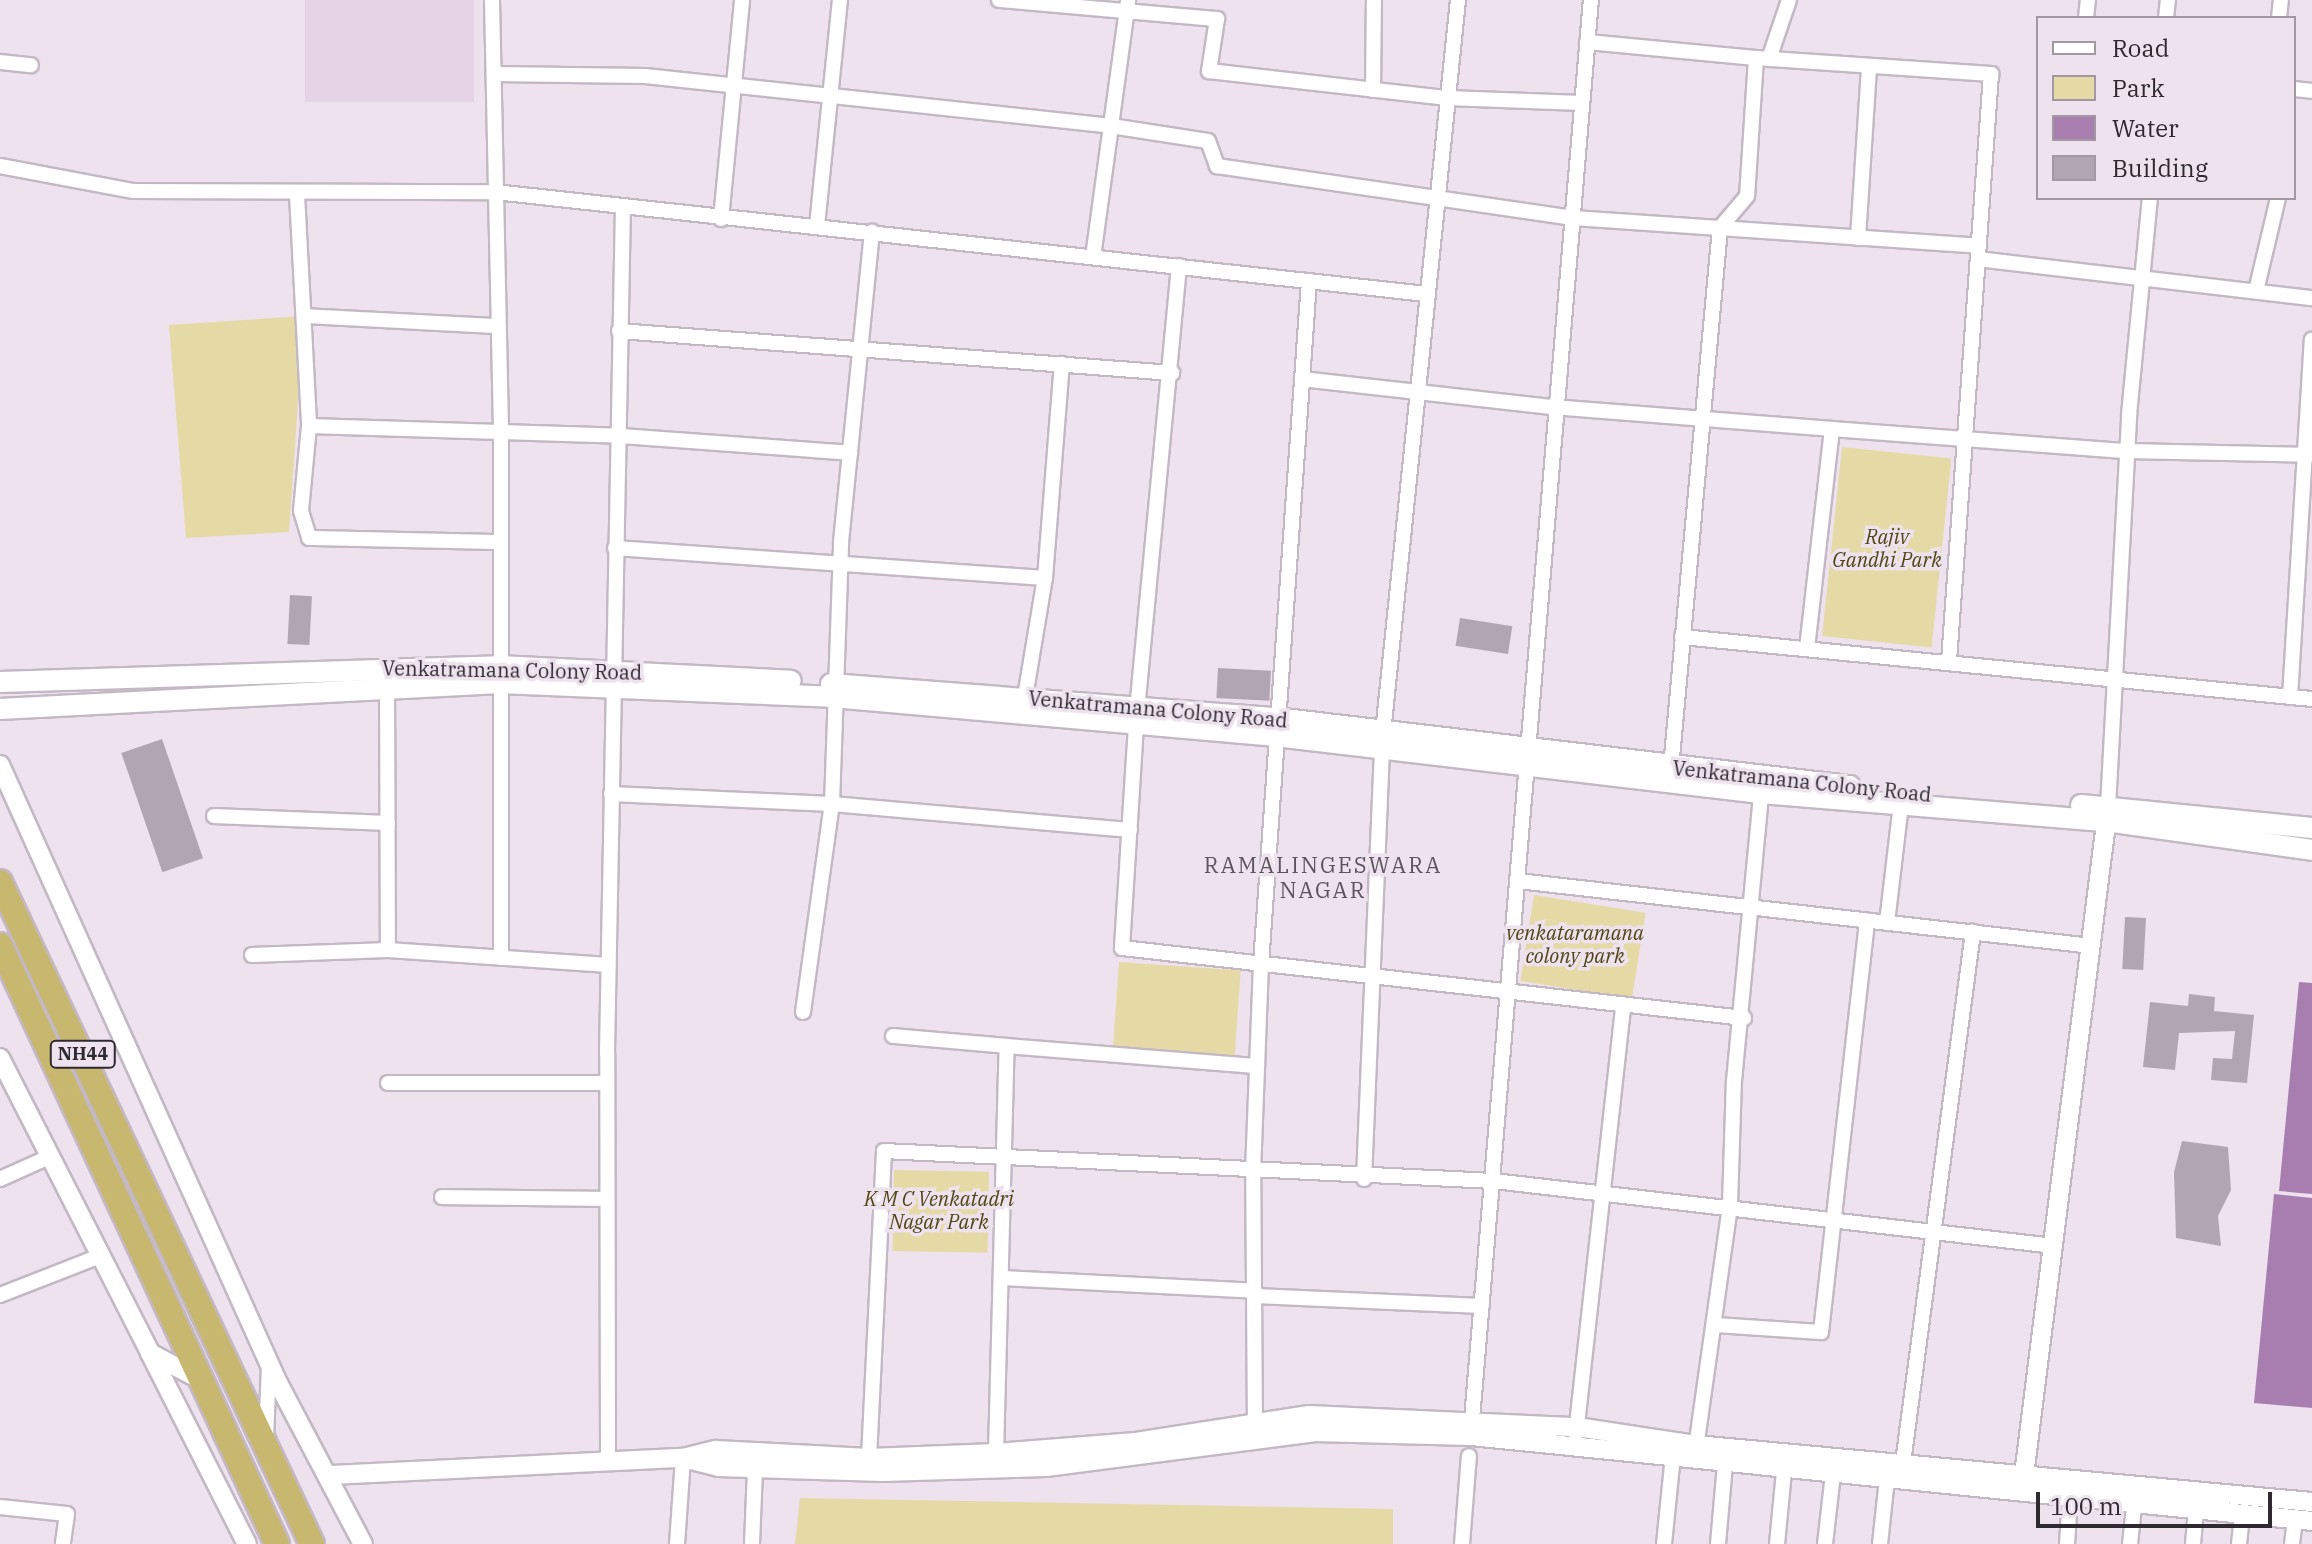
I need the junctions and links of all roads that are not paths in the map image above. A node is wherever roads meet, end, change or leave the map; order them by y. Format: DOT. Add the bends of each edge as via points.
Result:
graph roads {
  1 [pos="492,0"];
  2 [pos="742,0"];
  3 [pos="840,0"];
  4 [pos="999,0"];
  5 [pos="1374,0"];
  6 [pos="1458,0"];
  7 [pos="1591,0"];
  8 [pos="1789,0"];
  9 [pos="1128,5"];
  10 [pos="1587,42"];
  11 [pos="1763,59"];
  12 [pos="0,62"];
  13 [pos="31,65"];
  14 [pos="1869,67"];
  15 [pos="494,74"];
  16 [pos="737,87"];
  17 [pos="1373,90"];
  18 [pos="1447,98"];
  19 [pos="830,99"];
  20 [pos="1582,103"];
  21 [pos="1111,126"];
  22 [pos="0,166"];
  23 [pos="495,192"];
  24 [pos="297,194"];
  25 [pos="1437,198"];
  26 [pos="2150,200"];
  27 [pos="2278,200"];
  28 [pos="623,206"];
  29 [pos="1573,218"];
  30 [pos="721,219"];
  31 [pos="817,226"];
  32 [pos="1720,228"];
  33 [pos="872,232"];
  34 [pos="1858,238"];
  35 [pos="1978,253"];
  36 [pos="1093,257"];
  37 [pos="1179,266"];
  38 [pos="2143,277"];
  39 [pos="1309,281"];
  40 [pos="2256,291"];
  41 [pos="1427,294"];
  42 [pos="2312,298"];
  43 [pos="304,316"];
  44 [pos="497,326"];
  45 [pos="619,331"];
  46 [pos="2312,340"];
  47 [pos="861,348"];
  48 [pos="1062,364"];
  49 [pos="1172,373"];
  50 [pos="1302,379"];
  51 [pos="1417,392"];
  52 [pos="1553,407"];
  53 [pos="1704,421"];
  54 [pos="309,426"];
  55 [pos="1832,429"];
  56 [pos="501,436"];
  57 [pos="621,436"];
  58 [pos="1965,441"];
  59 [pos="2127,451"];
  60 [pos="850,453"];
  61 [pos="2308,455"];
  62 [pos="500,542"];
  63 [pos="615,548"];
  64 [pos="840,561"];
  65 [pos="1045,578"];
  66 [pos="1682,637"];
  67 [pos="1807,648"];
  68 [pos="1949,661"];
  69 [pos="499,674"];
  70 [pos="387,676"];
  71 [pos="614,677"];
  72 [pos="2119,681"];
  73 [pos="0,682"];
  74 [pos="832,691"];
  75 [pos="1025,697"];
  76 [pos="2290,697"];
  77 [pos="2312,699"];
  78 [pos="0,709"];
  79 [pos="1138,716"];
  80 [pos="1275,727"];
  81 [pos="1383,742"];
  82 [pos="1524,758"];
  83 [pos="0,765"];
  84 [pos="1671,768"];
  85 [pos="1762,786"];
  86 [pos="611,794"];
  87 [pos="832,804"];
  88 [pos="1901,804"];
  89 [pos="2107,814"];
  90 [pos="214,816"];
  91 [pos="388,823"];
  92 [pos="2312,828"];
  93 [pos="1130,830"];
  94 [pos="2312,850"];
  95 [pos="1518,881"];
  96 [pos="0,882"];
  97 [pos="1753,908"];
  98 [pos="1867,921"];
  99 [pos="1887,923"];
  100 [pos="1973,932"];
  101 [pos="0,945"];
  102 [pos="2092,946"];
  103 [pos="388,950"];
  104 [pos="252,955"];
  105 [pos="501,958"];
  106 [pos="1261,964"];
  107 [pos="608,965"];
  108 [pos="1376,977"];
  109 [pos="1509,992"];
  110 [pos="1623,1005"];
  111 [pos="803,1012"];
  112 [pos="1744,1018"];
  113 [pos="893,1036"];
  114 [pos="1007,1046"];
  115 [pos="0,1058"];
  116 [pos="1257,1066"];
  117 [pos="388,1083"];
  118 [pos="607,1083"];
  119 [pos="1005,1156"];
  120 [pos="47,1158"];
  121 [pos="1253,1172"];
  122 [pos="0,1179"];
  123 [pos="1364,1179"];
  124 [pos="1494,1181"];
  125 [pos="1605,1194"];
  126 [pos="442,1197"];
  127 [pos="607,1199"];
  128 [pos="1730,1205"];
  129 [pos="1834,1220"];
  130 [pos="1938,1232"];
  131 [pos="2054,1246"];
  132 [pos="100,1256"];
  133 [pos="1002,1278"];
  134 [pos="1255,1294"];
  135 [pos="0,1295"];
  136 [pos="1482,1306"];
  137 [pos="1715,1325"];
  138 [pos="150,1353"];
  139 [pos="269,1362"];
  140 [pos="201,1380"];
  141 [pos="1472,1427"];
  142 [pos="1255,1434"];
  143 [pos="1576,1436"];
  144 [pos="266,1445"];
  145 [pos="1125,1450"];
  146 [pos="1695,1452"];
  147 [pos="996,1453"];
  148 [pos="1469,1456"];
  149 [pos="1673,1456"];
  150 [pos="683,1458"];
  151 [pos="869,1458"];
  152 [pos="608,1461"];
  153 [pos="1785,1461"];
  154 [pos="1903,1463"];
  155 [pos="1725,1464"];
  156 [pos="755,1468"];
  157 [pos="1833,1474"];
  158 [pos="2024,1474"];
  159 [pos="331,1475"];
  160 [pos="1887,1478"];
  161 [pos="2022,1493"];
  162 [pos="2070,1498"];
  163 [pos="2312,1502"];
  164 [pos="2134,1506"];
  165 [pos="0,1507"];
  166 [pos="2196,1512"];
  167 [pos="2242,1514"];
  168 [pos="2304,1521"];
  169 [pos="63,1544"];
  170 [pos="247,1544"];
  171 [pos="277,1544"];
  172 [pos="312,1544"];
  173 [pos="363,1544"];
  174 [pos="677,1544"];
  175 [pos="752,1544"];
  176 [pos="1462,1544"];
  177 [pos="1664,1544"];
  178 [pos="1718,1544"];
  179 [pos="1777,1544"];
  180 [pos="1825,1544"];
  181 [pos="1880,1544"];
  182 [pos="2067,1544"];
  183 [pos="2130,1544"];
  184 [pos="2193,1544"];
  185 [pos="2239,1544"];
  186 [pos="2292,1544"];
  1 -- 15 [label="street"];
  2 -- 16 [label="street"];
  3 -- 19 [label="street"];
  4 -- 9 [label="street"];
  5 -- 17 [label="street"];
  6 -- 18 [label="street"];
  7 -- 10 [label="street"];
  8 -- 11 [label="street"];
  9 -- 17 [label="street" via="1217,19 1209,71"];
  9 -- 21 [label="street"];
  10 -- 11 [label="street"];
  10 -- 20 [label="street"];
  11 -- 14 [label="street"];
  11 -- 32 [label="street" via="1747,196"];
  12 -- 13 [label="street"];
  14 -- 34 [label="street"];
  14 -- 35 [label="street" via="1991,74"];
  15 -- 16 [label="street" via="645,76"];
  15 -- 23 [label="street"];
  16 -- 19 [label="street"];
  16 -- 30 [label="street"];
  17 -- 18 [label="street"];
  18 -- 20 [label="street"];
  18 -- 25 [label="street"];
  19 -- 21 [label="street"];
  19 -- 31 [label="street"];
  20 -- 29 [label="street"];
  21 -- 25 [label="street" via="1208,141 1217,166"];
  21 -- 36 [label="street"];
  22 -- 24 [label="street" via="134,191"];
  23 -- 24 [label="street"];
  23 -- 28 [label="street"];
  23 -- 44 [label="street"];
  24 -- 43 [label="street"];
  25 -- 29 [label="street"];
  25 -- 41 [label="street"];
  26 -- 38 [label="street"];
  27 -- 40 [label="street"];
  28 -- 30 [label="street"];
  28 -- 45 [label="street"];
  29 -- 32 [label="street"];
  29 -- 52 [label="street"];
  30 -- 31 [label="street"];
  31 -- 33 [label="street"];
  32 -- 34 [label="street"];
  32 -- 53 [label="street"];
  33 -- 36 [label="street"];
  33 -- 47 [label="street"];
  34 -- 35 [label="street"];
  35 -- 38 [label="street"];
  35 -- 58 [label="street"];
  36 -- 37 [label="street"];
  37 -- 39 [label="street"];
  37 -- 49 [label="street"];
  38 -- 40 [label="street"];
  38 -- 59 [label="street"];
  39 -- 41 [label="street"];
  39 -- 50 [label="street"];
  40 -- 42 [label="street"];
  41 -- 51 [label="street"];
  43 -- 44 [label="street"];
  43 -- 54 [label="street"];
  44 -- 56 [label="street"];
  45 -- 47 [label="street"];
  45 -- 57 [label="street"];
  46 -- 61 [label="street"];
  47 -- 48 [label="street"];
  47 -- 60 [label="street"];
  48 -- 49 [label="street"];
  48 -- 65 [label="street"];
  49 -- 79 [label="street"];
  50 -- 51 [label="street"];
  50 -- 80 [label="street"];
  51 -- 52 [label="street"];
  51 -- 81 [label="street"];
  52 -- 53 [label="street"];
  52 -- 82 [label="street"];
  53 -- 55 [label="street"];
  53 -- 66 [label="street"];
  54 -- 56 [label="street"];
  54 -- 62 [label="street" via="301,511 309,538"];
  55 -- 58 [label="street"];
  55 -- 67 [label="street"];
  56 -- 57 [label="street"];
  56 -- 62 [label="street"];
  57 -- 60 [label="street"];
  57 -- 63 [label="street"];
  58 -- 59 [label="street"];
  58 -- 68 [label="street"];
  59 -- 61 [label="street"];
  59 -- 72 [label="street"];
  60 -- 64 [label="street"];
  61 -- 76 [label="street"];
  62 -- 69 [label="street"];
  63 -- 64 [label="street"];
  63 -- 71 [label="street"];
  64 -- 65 [label="street"];
  64 -- 74 [label="street"];
  65 -- 75 [label="street"];
  66 -- 67 [label="street"];
  66 -- 84 [label="street"];
  67 -- 68 [label="street"];
  68 -- 72 [label="street"];
  69 -- 70 [label="main road, Venkatramana Colony Road"];
  69 -- 71 [label="main road, Venkatramana Colony Road"];
  69 -- 105 [label="street"];
  70 -- 73 [label="main road, Venkatramana Colony Road"];
  70 -- 78 [label="main road"];
  70 -- 91 [label="street"];
  71 -- 74 [label="main road, Venkatramana Colony Road"];
  71 -- 86 [label="street"];
  72 -- 76 [label="street"];
  72 -- 89 [label="street"];
  74 -- 75 [label="main road, Venkatramana Colony Road"];
  74 -- 79 [label="main road"];
  74 -- 87 [label="street"];
  75 -- 79 [label="main road, Venkatramana Colony Road"];
  76 -- 77 [label="street"];
  79 -- 80 [label="main road, Venkatramana Colony Road"];
  79 -- 93 [label="street"];
  80 -- 81 [label="main road, Venkatramana Colony Road"];
  80 -- 106 [label="street"];
  81 -- 82 [label="main road, Venkatramana Colony Road"];
  81 -- 108 [label="street"];
  82 -- 84 [label="main road, Venkatramana Colony Road"];
  82 -- 85 [label="main road"];
  82 -- 95 [label="street"];
  83 -- 139 [label="street"];
  84 -- 85 [label="main road, Venkatramana Colony Road"];
  85 -- 88 [label="main road"];
  85 -- 89 [label="main road, Venkatramana Colony Road"];
  85 -- 97 [label="street"];
  86 -- 87 [label="street"];
  86 -- 107 [label="street"];
  87 -- 93 [label="street"];
  87 -- 111 [label="street"];
  88 -- 89 [label="main road"];
  88 -- 99 [label="street"];
  89 -- 92 [label="main road, Venkatramana Colony Road"];
  89 -- 94 [label="main road"];
  89 -- 102 [label="street"];
  90 -- 91 [label="street"];
  91 -- 103 [label="street"];
  93 -- 106 [label="street" via="1122,948"];
  95 -- 97 [label="street"];
  95 -- 109 [label="street"];
  96 -- 144 [label="highway, NH44"];
  97 -- 98 [label="street"];
  97 -- 112 [label="street"];
  98 -- 99 [label="street"];
  98 -- 129 [label="street"];
  99 -- 100 [label="street"];
  100 -- 102 [label="street"];
  100 -- 130 [label="street"];
  101 -- 140 [label="highway, NH44"];
  102 -- 131 [label="street"];
  103 -- 104 [label="street"];
  103 -- 105 [label="street"];
  105 -- 107 [label="street"];
  106 -- 108 [label="street"];
  106 -- 116 [label="street"];
  107 -- 118 [label="street"];
  108 -- 109 [label="street"];
  108 -- 123 [label="street"];
  109 -- 110 [label="street"];
  109 -- 124 [label="street"];
  110 -- 112 [label="street"];
  110 -- 125 [label="street"];
  112 -- 128 [label="street" via="1734,1081"];
  113 -- 114 [label="street"];
  114 -- 116 [label="street"];
  114 -- 119 [label="street"];
  115 -- 120 [label="street"];
  116 -- 121 [label="street"];
  117 -- 118 [label="street"];
  118 -- 127 [label="street"];
  119 -- 121 [label="street"];
  119 -- 133 [label="street"];
  119 -- 151 [label="street" via="884,1151"];
  120 -- 122 [label="street"];
  120 -- 132 [label="street"];
  121 -- 123 [label="street"];
  121 -- 134 [label="street"];
  123 -- 124 [label="street"];
  124 -- 125 [label="street"];
  124 -- 136 [label="street"];
  125 -- 128 [label="street"];
  125 -- 143 [label="street"];
  126 -- 127 [label="street"];
  127 -- 152 [label="street"];
  128 -- 129 [label="street"];
  128 -- 137 [label="street"];
  129 -- 130 [label="street"];
  129 -- 137 [label="street" via="1821,1332"];
  130 -- 131 [label="street"];
  130 -- 154 [label="street"];
  131 -- 158 [label="street"];
  132 -- 135 [label="street"];
  132 -- 138 [label="street"];
  133 -- 134 [label="street"];
  133 -- 147 [label="street"];
  134 -- 136 [label="street"];
  134 -- 142 [label="street"];
  136 -- 141 [label="street"];
  137 -- 146 [label="street"];
  138 -- 140 [label="street"];
  138 -- 170 [label="street"];
  139 -- 144 [label="street"];
  139 -- 159 [label="street"];
  140 -- 171 [label="highway, NH44"];
  141 -- 142 [label="street" via="1375,1425 1309,1415"];
  141 -- 143 [label="street"];
  142 -- 145 [label="street"];
  143 -- 146 [label="street"];
  143 -- 149 [label="street"];
  144 -- 172 [label="highway, NH44"];
  145 -- 147 [label="street"];
  145 -- 156 [label="street" via="897,1472"];
  146 -- 149 [label="street"];
  146 -- 153 [label="street"];
  146 -- 155 [label="street"];
  147 -- 151 [label="street"];
  148 -- 176 [label="street"];
  149 -- 177 [label="street"];
  150 -- 151 [label="street" via="716,1450"];
  150 -- 152 [label="street"];
  150 -- 156 [label="street"];
  150 -- 174 [label="street"];
  152 -- 159 [label="street"];
  153 -- 154 [label="street"];
  153 -- 155 [label="street"];
  153 -- 157 [label="street"];
  153 -- 179 [label="street"];
  154 -- 158 [label="street"];
  155 -- 178 [label="street"];
  156 -- 175 [label="street"];
  157 -- 160 [label="street"];
  157 -- 180 [label="street"];
  158 -- 161 [label="street"];
  158 -- 163 [label="street"];
  159 -- 173 [label="street"];
  160 -- 161 [label="street"];
  160 -- 181 [label="street"];
  161 -- 162 [label="street"];
  162 -- 164 [label="street"];
  162 -- 182 [label="street"];
  164 -- 166 [label="street"];
  164 -- 183 [label="street"];
  165 -- 169 [label="street" via="67,1514"];
  166 -- 167 [label="street"];
  166 -- 184 [label="street"];
  167 -- 168 [label="street"];
  167 -- 185 [label="street"];
  168 -- 186 [label="street"];
}
